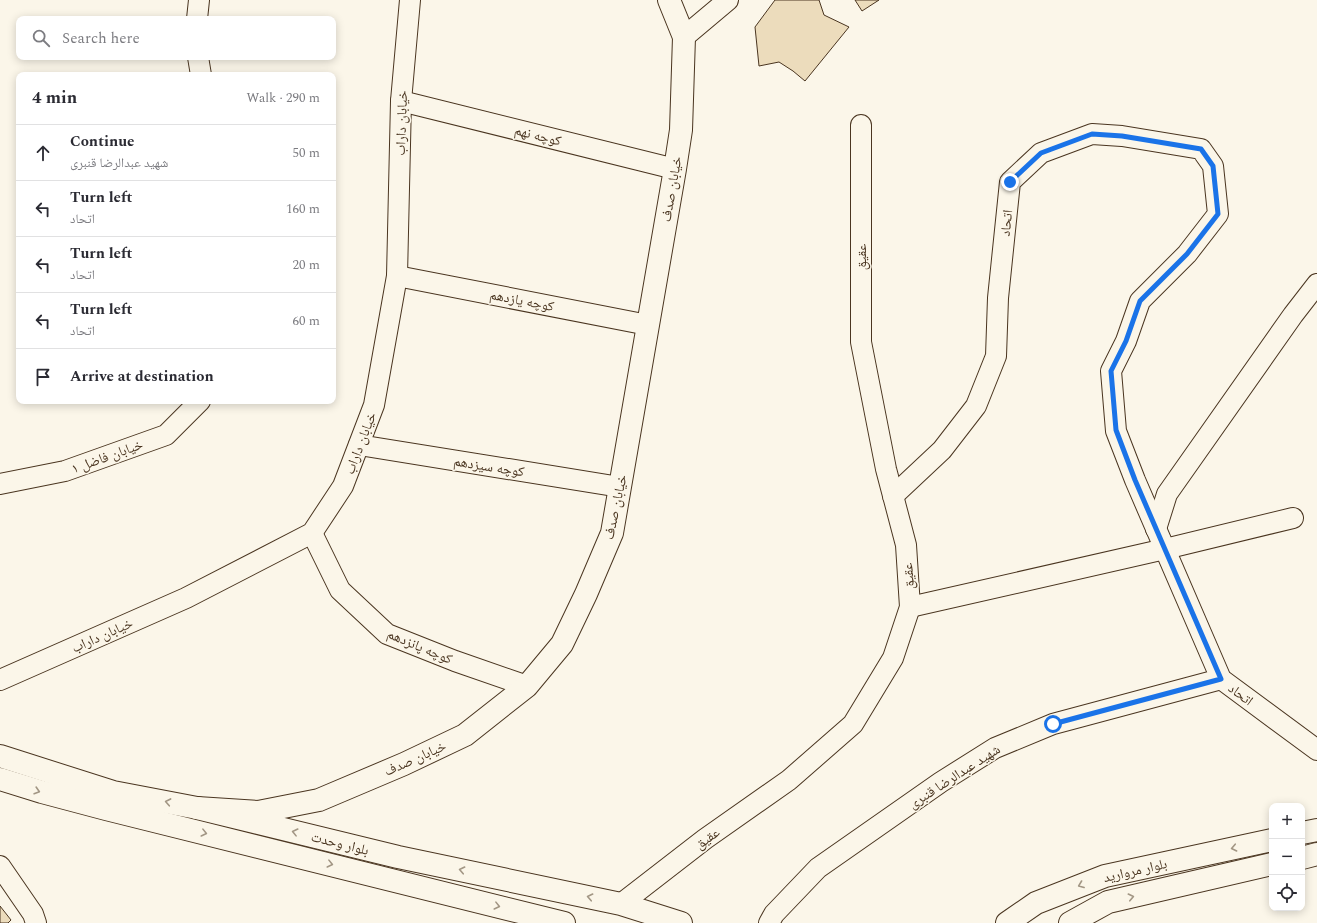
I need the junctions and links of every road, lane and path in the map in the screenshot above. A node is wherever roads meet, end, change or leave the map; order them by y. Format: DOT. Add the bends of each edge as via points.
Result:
graph roads {
  1 [pos="199,0"];
  2 [pos="410,0"];
  3 [pos="669,0"];
  4 [pos="728,0"];
  5 [pos="197,16"];
  6 [pos="684,37"];
  7 [pos="198,60"];
  8 [pos="200,72"];
  9 [pos="401,101"];
  10 [pos="861,125"];
  11 [pos="675,169"];
  12 [pos="396,276"];
  13 [pos="1317,284"];
  14 [pos="648,325"];
  15 [pos="197,404"];
  16 [pos="359,445"];
  17 [pos="0,484"];
  18 [pos="620,487"];
  19 [pos="893,496"];
  20 [pos="1293,518"];
  21 [pos="1156,530"];
  22 [pos="312,533"];
  23 [pos="1165,549"];
  24 [pos="910,607"];
  25 [pos="1221,679"];
  26 [pos="0,680"];
  27 [pos="527,686"];
  28 [pos="1317,750"];
  29 [pos="0,756"];
  30 [pos="0,779"];
  31 [pos="197,808"];
  32 [pos="1317,830"];
  33 [pos="1305,832"];
  34 [pos="1269,841"];
  35 [pos="1317,854"];
  36 [pos="1305,857"];
  37 [pos="1269,865"];
  38 [pos="0,866"];
  39 [pos="621,904"];
  40 [pos="36,923"];
  41 [pos="564,923"];
  42 [pos="681,923"];
  43 [pos="769,923"];
  44 [pos="1007,923"];
  45 [pos="1070,923"];
  1 -- 5 [label="street"];
  2 -- 9 [label="street, خیابان داراب"];
  3 -- 6 [label="street, خیابان صدف"];
  4 -- 6 [label="street"];
  6 -- 11 [label="street, خیابان صدف" via="681,130"];
  7 -- 8 [label="street"];
  9 -- 11 [label="street, کوچه نهم"];
  9 -- 12 [label="street, خیابان داراب"];
  10 -- 19 [label="street, عقیق" via="861,342"];
  11 -- 14 [label="street, خیابان صدف"];
  12 -- 14 [label="street, کوچه یازدهم"];
  12 -- 16 [label="street, خیابان داراب" via="374,404"];
  13 -- 21 [label="street" via="1167,494"];
  14 -- 18 [label="street, خیابان صدف"];
  15 -- 17 [label="street, خیابان فاضل ۱" via="166,435 65,471"];
  16 -- 18 [label="street, کوچه سیزدهم"];
  16 -- 22 [label="street, خیابان داراب" via="343,486"];
  18 -- 27 [label="street, خیابان صدف" via="612,533 586,594 562,644"];
  19 -- 21 [label="street, اتحاد" via="942,450 976,406 996,356 998,298 1010,182 1041,153 1092,134 1122,136 1201,149 1213,166 1218,214 1187,254 1140,301 1126,341 1111,371 1116,430"];
  19 -- 24 [label="street, عقیق" via="906,545"];
  20 -- 23 [label="street"];
  21 -- 23 [label="street, اتحاد"];
  22 -- 26 [label="street, خیابان داراب" via="186,598"];
  22 -- 27 [label="street, کوچه پانزدهم" via="340,590 387,634"];
  23 -- 24 [label="street"];
  23 -- 25 [label="street, اتحاد"];
  24 -- 39 [label="street, عقیق" via="892,658 853,724 789,780 705,839"];
  25 -- 28 [label="street, اتحاد"];
  25 -- 43 [label="street, شهید عبدالرضا قنبری" via="1053,724 995,748 941,782 818,868 774,914"];
  27 -- 31 [label="street, خیابان صدف" via="465,735 319,800 258,812"];
  31 -- 29 [label="street, بلوار وحدت, one-way" via="113,792"];
  30 -- 41 [label="street, بلوار وحدت, one-way" via="106,809"];
  39 -- 31 [label="street, بلوار وحدت, one-way" via="398,857"];
  32 -- 33 [label="street"];
  34 -- 44 [label="street, بلوار مروارید, one-way" via="1105,876 1036,902"];
  35 -- 36 [label="street"];
  45 -- 37 [label="street, بلوار مروارید, one-way" via="1108,902"];
  38 -- 40 [label="street" via="33,914"];
  39 -- 42 [label="street, بلوار وحدت"];
}
